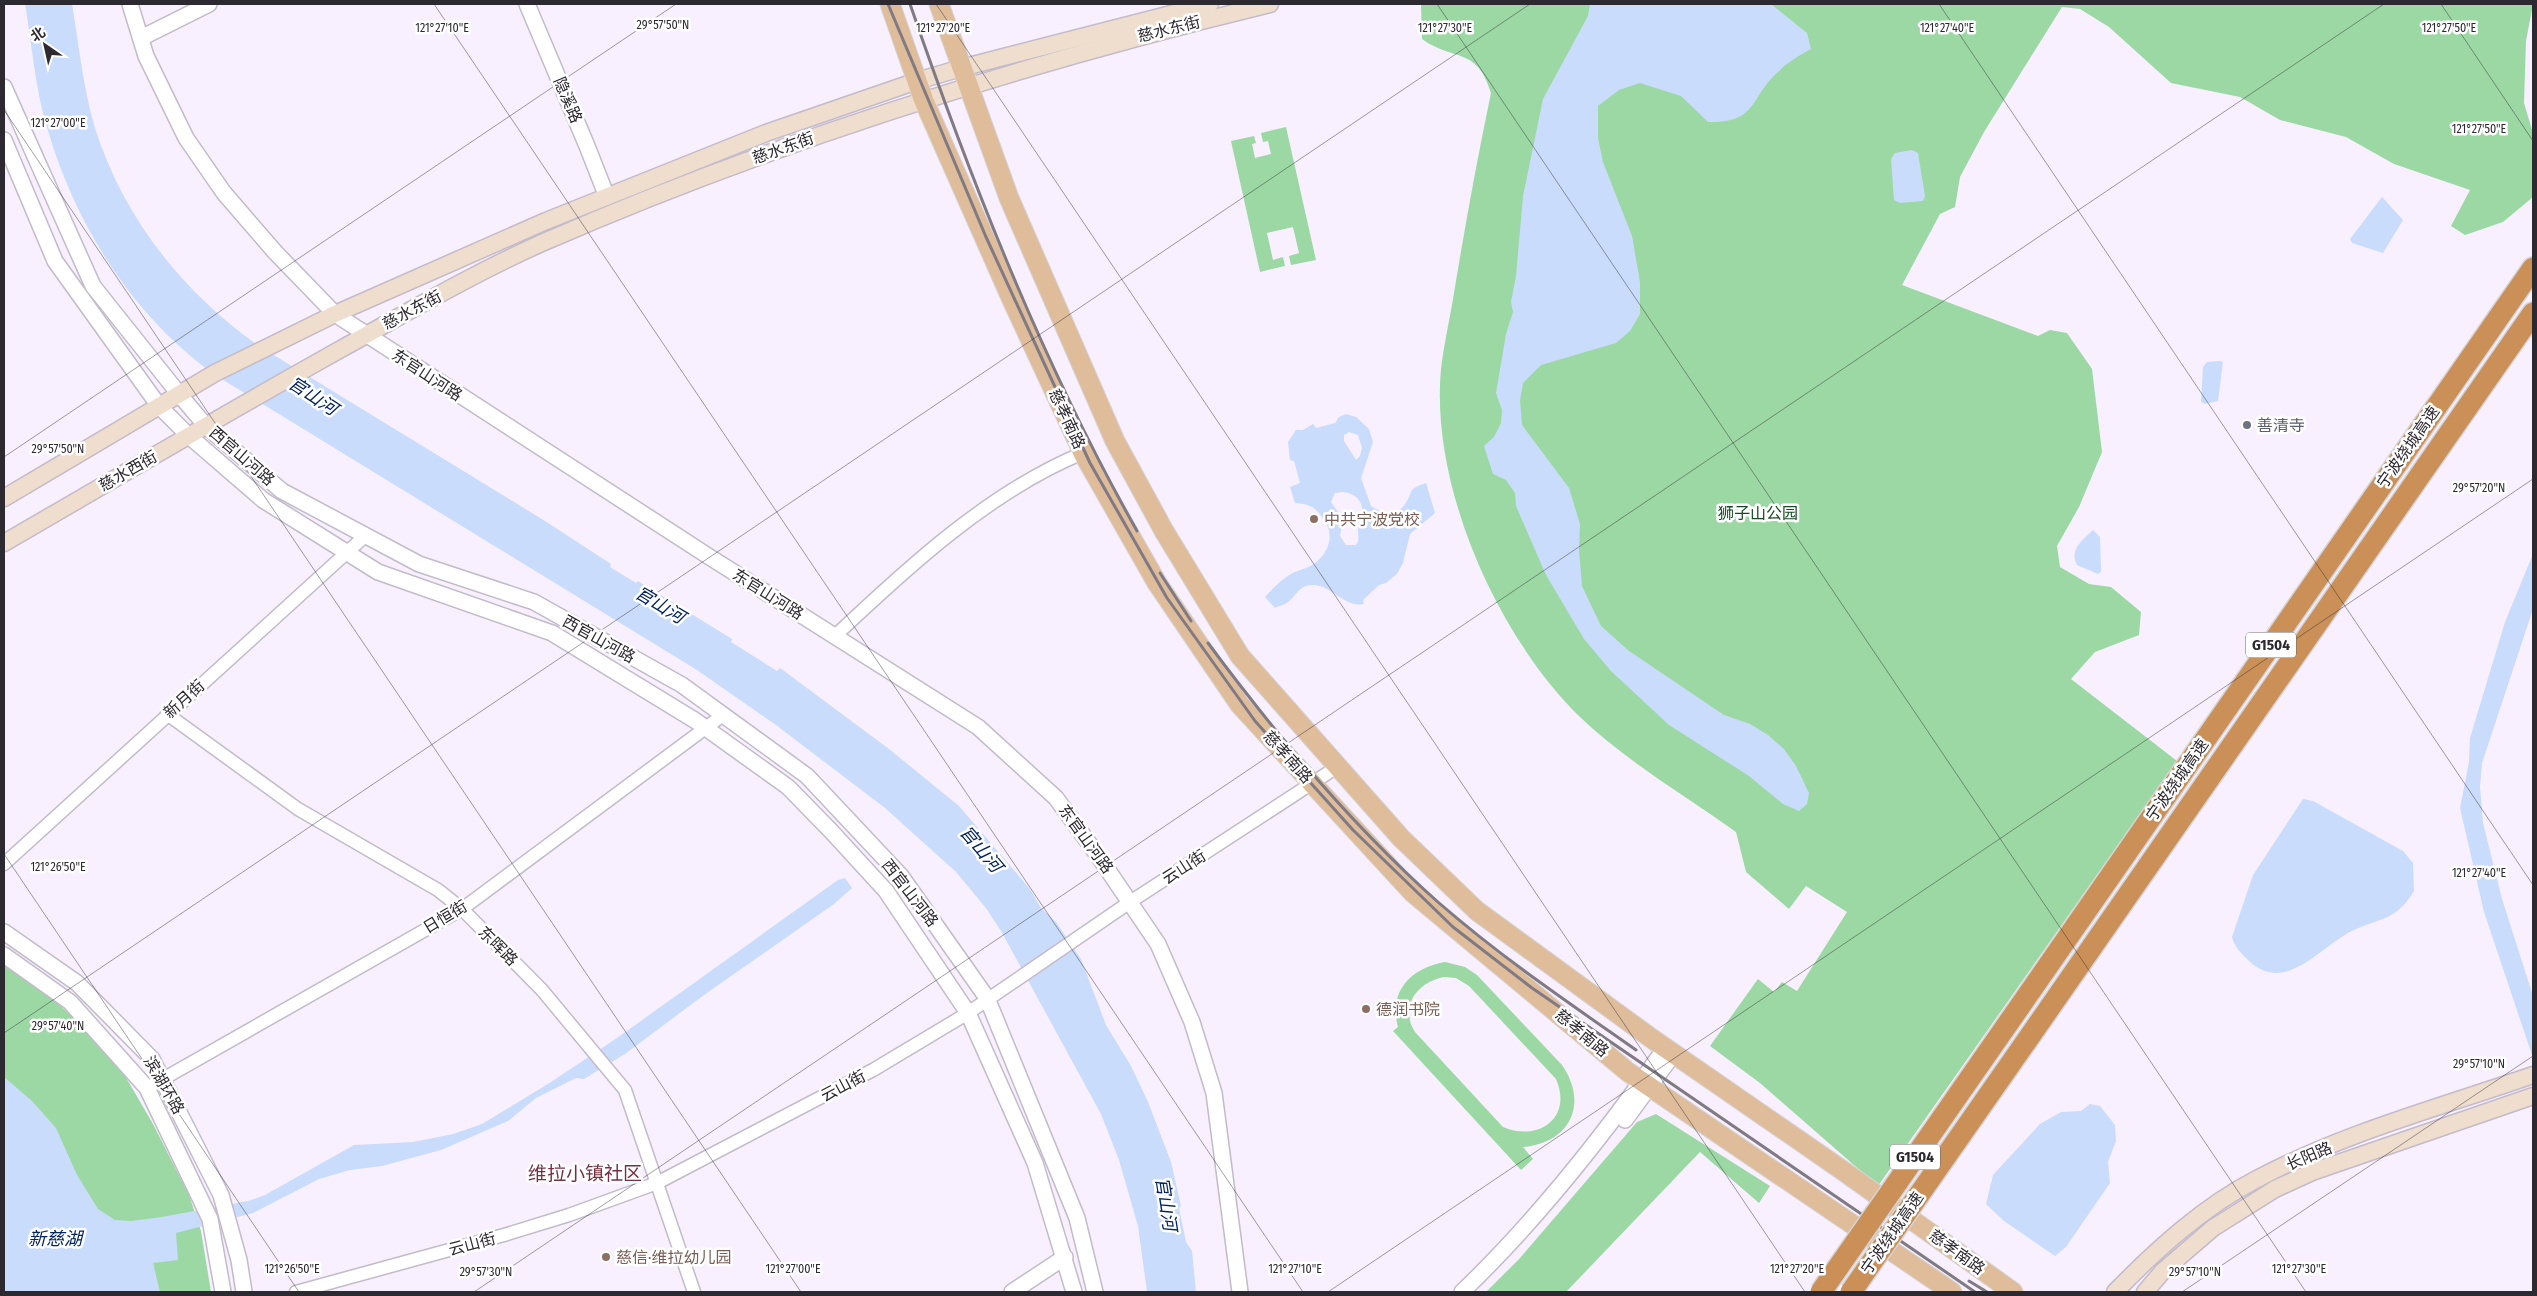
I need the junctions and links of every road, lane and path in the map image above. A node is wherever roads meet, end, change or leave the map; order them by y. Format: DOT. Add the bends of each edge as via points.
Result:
graph roads {
  1 [pos="130,4"];
  2 [pos="209,4"];
  3 [pos="526,4"];
  4 [pos="890,4"];
  5 [pos="939,4"];
  6 [pos="1210,4"];
  7 [pos="1270,4"];
  8 [pos="141,38"];
  9 [pos="961,68"];
  10 [pos="917,81"];
  11 [pos="4,87"];
  12 [pos="968,88"];
  13 [pos="924,101"];
  14 [pos="7,106"];
  15 [pos="4,140"];
  16 [pos="607,197"];
  17 [pos="2533,268"];
  18 [pos="2533,313"];
  19 [pos="335,314"];
  20 [pos="366,335"];
  21 [pos="178,394"];
  22 [pos="253,399"];
  23 [pos="159,406"];
  24 [pos="206,426"];
  25 [pos="189,436"];
  26 [pos="1083,453"];
  27 [pos="4,498"];
  28 [pos="365,536"];
  29 [pos="4,543"];
  30 [pos="347,553"];
  31 [pos="835,636"];
  32 [pos="167,714"];
  33 [pos="723,715"];
  34 [pos="705,729"];
  35 [pos="1337,767"];
  36 [pos="1312,783"];
  37 [pos="4,864"];
  38 [pos="1130,902"];
  39 [pos="462,909"];
  40 [pos="4,932"];
  41 [pos="4,955"];
  42 [pos="988,998"];
  43 [pos="968,1013"];
  44 [pos="1669,1050"];
  45 [pos="2533,1075"];
  46 [pos="164,1079"];
  47 [pos="1646,1084"];
  48 [pos="147,1088"];
  49 [pos="2533,1096"];
  50 [pos="657,1183"];
  51 [pos="1065,1257"];
  52 [pos="1069,1290"];
  53 [pos="223,1292"];
  54 [pos="244,1292"];
  55 [pos="296,1292"];
  56 [pos="694,1292"];
  57 [pos="1012,1292"];
  58 [pos="1095,1292"];
  59 [pos="1240,1292"];
  60 [pos="1462,1292"];
  61 [pos="1474,1292"];
  62 [pos="1821,1292"];
  63 [pos="1851,1292"];
  64 [pos="1952,1292"];
  65 [pos="2013,1292"];
  66 [pos="2115,1292"];
  67 [pos="2145,1292"];
  1 -- 8 [label="street, 东官山河路"];
  2 -- 8 [label="street"];
  3 -- 16 [label="street, 隐溪路"];
  4 -- 10 [label="main road, 慈孝南路"];
  5 -- 9 [label="main road"];
  6 -- 9 [label="main road, 慈水东街"];
  7 -- 12 [label="main road, 慈水东街" via="1130,39"];
  8 -- 19 [label="street, 东官山河路" via="146,56 186,138 202,162 274,252"];
  9 -- 10 [label="main road, 慈水东街"];
  9 -- 12 [label="main road, 慈孝南路"];
  10 -- 13 [label="main road, 慈孝南路"];
  10 -- 16 [label="main road, 慈水东街" via="766,133"];
  11 -- 14 [label="street, 西官山河路"];
  12 -- 13 [label="main road, 慈水东街"];
  12 -- 35 [label="main road, 慈孝南路" via="1009,198 1115,441 1150,507 1240,656"];
  13 -- 20 [label="main road, 慈水东街" via="780,148 542,243 406,311"];
  13 -- 26 [label="main road, 慈孝南路"];
  14 -- 21 [label="street, 西官山河路" via="93,286"];
  15 -- 23 [label="street, 西官山河路" via="55,261"];
  16 -- 19 [label="main road, 慈水东街"];
  17 -- 62 [label="highway, 宁波绕城高速 / G1504, bridge"];
  18 -- 63 [label="highway, 宁波绕城高速 / G1504, bridge"];
  19 -- 20 [label="street, 东官山河路"];
  19 -- 21 [label="main road, 慈水东街"];
  20 -- 22 [label="main road, 慈水东街"];
  20 -- 31 [label="street, 东官山河路"];
  21 -- 23 [label="main road"];
  21 -- 24 [label="street, 西官山河路"];
  22 -- 24 [label="main road, 慈水西街"];
  23 -- 25 [label="street, 西官山河路"];
  23 -- 27 [label="main road"];
  24 -- 25 [label="main road, 慈水西街"];
  24 -- 28 [label="street, 西官山河路" via="282,491"];
  25 -- 29 [label="main road, 慈水西街"];
  25 -- 30 [label="street, 西官山河路" via="263,500"];
  26 -- 31 [label="street" via="1053,465 1008,493 936,546"];
  26 -- 36 [label="main road, 慈孝南路" via="1158,583 1240,705"];
  28 -- 30 [label="street, 新月街"];
  28 -- 33 [label="street, 西官山河路" via="419,564 534,602 682,685"];
  30 -- 32 [label="street, 新月街"];
  30 -- 34 [label="street, 西官山河路" via="378,572 552,633"];
  31 -- 38 [label="street, 东官山河路" via="978,727 1056,798"];
  32 -- 37 [label="street, 新月街"];
  32 -- 39 [label="street, 东晖路" via="298,810 438,890"];
  33 -- 34 [label="street, 日恒街"];
  33 -- 42 [label="street, 西官山河路" via="814,783 901,876"];
  34 -- 39 [label="street, 日恒街"];
  34 -- 43 [label="street, 西官山河路" via="788,787 831,831 886,891"];
  35 -- 36 [label="street, 云山街"];
  35 -- 44 [label="main road, 慈孝南路" via="1401,838 1477,910"];
  36 -- 38 [label="street, 云山街"];
  36 -- 47 [label="main road, 慈孝南路" via="1413,893"];
  38 -- 42 [label="street, 云山街"];
  38 -- 59 [label="street, 东官山河路" via="1158,944 1192,1022 1214,1093"];
  39 -- 46 [label="street, 日恒街"];
  39 -- 50 [label="street, 东晖路" via="542,990 625,1090"];
  40 -- 46 [label="street, 滨湖环路" via="77,983 152,1059"];
  41 -- 48 [label="street, 滨湖环路" via="70,1002"];
  42 -- 43 [label="street, 云山街"];
  42 -- 58 [label="street, 西官山河路" via="1077,1218"];
  43 -- 50 [label="street, 云山街" via="873,1070"];
  43 -- 51 [label="street, 西官山河路" via="1035,1162"];
  44 -- 47 [label="street"];
  44 -- 65 [label="main road, 慈孝南路"];
  45 -- 66 [label="main road, 长阳路" via="2351,1138 2256,1179 2182,1231"];
  46 -- 48 [label="street, 日恒街"];
  46 -- 54 [label="street, 滨湖环路" via="221,1195 239,1260"];
  47 -- 60 [label="street" via="1486,1269"];
  47 -- 61 [label="street" via="1584,1172"];
  47 -- 64 [label="main road, 慈孝南路"];
  48 -- 53 [label="street, 滨湖环路" via="210,1219"];
  49 -- 67 [label="main road, 长阳路" via="2312,1172 2275,1189 2213,1228 2163,1271"];
  50 -- 55 [label="street, 云山街" via="504,1235"];
  50 -- 56 [label="street, 东晖路"];
  51 -- 52 [label="street, 西官山河路"];
  51 -- 57 [label="street"];
}
